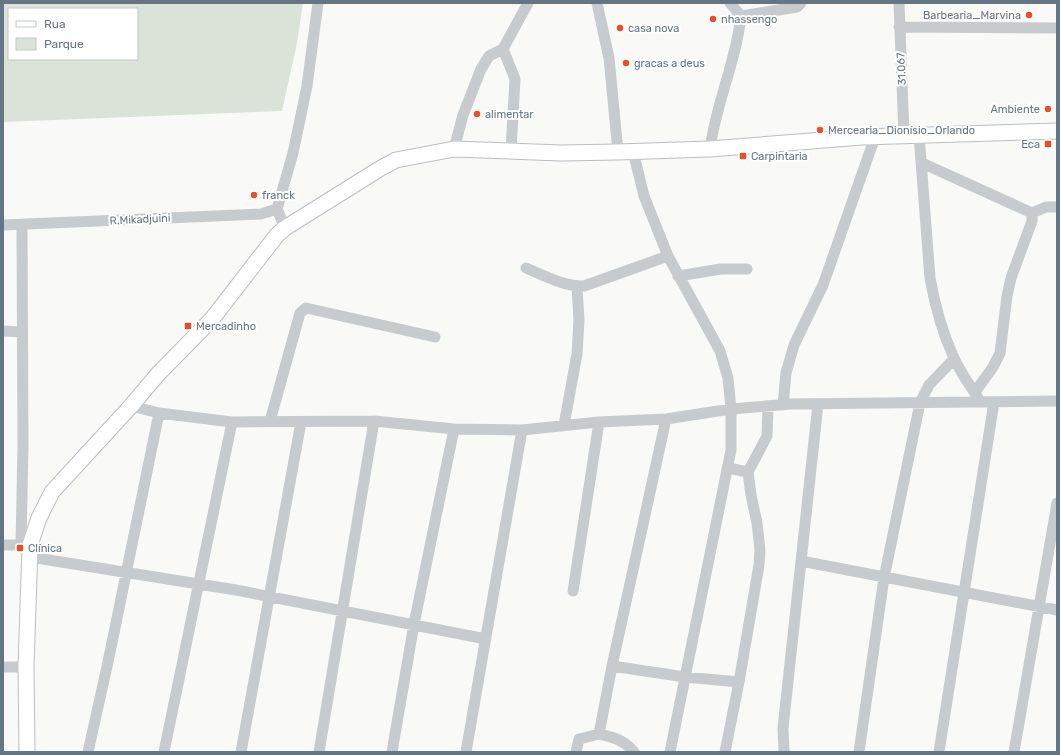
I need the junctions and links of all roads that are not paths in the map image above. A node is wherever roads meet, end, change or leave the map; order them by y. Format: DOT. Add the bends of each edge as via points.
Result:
graph roads {
  1 [pos="318,3"];
  2 [pos="528,3"];
  3 [pos="597,3"];
  4 [pos="730,3"];
  5 [pos="801,3"];
  6 [pos="899,3"];
  7 [pos="741,16"];
  8 [pos="899,26"];
  9 [pos="1057,28"];
  10 [pos="503,49"];
  11 [pos="1057,131"];
  12 [pos="919,135"];
  13 [pos="875,136"];
  14 [pos="904,136"];
  15 [pos="454,149"];
  16 [pos="710,149"];
  17 [pos="511,150"];
  18 [pos="625,152"];
  19 [pos="922,163"];
  20 [pos="1057,207"];
  21 [pos="277,209"];
  22 [pos="1032,213"];
  23 [pos="3,225"];
  24 [pos="22,225"];
  25 [pos="285,228"];
  26 [pos="668,256"];
  27 [pos="526,268"];
  28 [pos="747,269"];
  29 [pos="678,276"];
  30 [pos="578,287"];
  31 [pos="3,331"];
  32 [pos="22,332"];
  33 [pos="434,337"];
  34 [pos="954,359"];
  35 [pos="975,392"];
  36 [pos="1057,401"];
  37 [pos="981,402"];
  38 [pos="994,402"];
  39 [pos="920,403"];
  40 [pos="818,404"];
  41 [pos="783,405"];
  42 [pos="131,406"];
  43 [pos="768,406"];
  44 [pos="731,409"];
  45 [pos="159,413"];
  46 [pos="666,419"];
  47 [pos="270,421"];
  48 [pos="374,421"];
  49 [pos="232,422"];
  50 [pos="301,422"];
  51 [pos="598,422"];
  52 [pos="564,426"];
  53 [pos="454,429"];
  54 [pos="522,430"];
  55 [pos="728,468"];
  56 [pos="748,472"];
  57 [pos="1057,503"];
  58 [pos="3,545"];
  59 [pos="27,549"];
  60 [pos="801,561"];
  61 [pos="125,572"];
  62 [pos="884,578"];
  63 [pos="198,583"];
  64 [pos="573,591"];
  65 [pos="965,592"];
  66 [pos="269,597"];
  67 [pos="1040,607"];
  68 [pos="1057,610"];
  69 [pos="342,611"];
  70 [pos="414,624"];
  71 [pos="486,639"];
  72 [pos="612,666"];
  73 [pos="3,667"];
  74 [pos="26,667"];
  75 [pos="685,677"];
  76 [pos="739,682"];
  77 [pos="599,734"];
  78 [pos="27,752"];
  79 [pos="88,752"];
  80 [pos="164,752"];
  81 [pos="241,752"];
  82 [pos="318,752"];
  83 [pos="392,752"];
  84 [pos="466,752"];
  85 [pos="576,752"];
  86 [pos="634,752"];
  87 [pos="670,752"];
  88 [pos="725,752"];
  89 [pos="784,752"];
  90 [pos="859,752"];
  91 [pos="939,752"];
  92 [pos="1014,752"];
  1 -- 21 [label="street" via="307,86 293,153"];
  2 -- 10 [label="street"];
  3 -- 18 [label="street"];
  4 -- 7 [label="street"];
  5 -- 7 [label="street" via="797,7"];
  6 -- 8 [label="street, 31.067"];
  7 -- 16 [label="street" via="734,58 714,122"];
  8 -- 9 [label="street"];
  8 -- 14 [label="street, 31.067"];
  10 -- 15 [label="street" via="489,56 481,69 463,114"];
  10 -- 17 [label="street" via="515,79"];
  11 -- 12 [label="street"];
  12 -- 14 [label="street"];
  12 -- 19 [label="street"];
  13 -- 14 [label="street"];
  13 -- 16 [label="street"];
  13 -- 41 [label="street" via="822,285 794,345 786,373"];
  15 -- 17 [label="street"];
  15 -- 25 [label="street" via="396,160"];
  16 -- 18 [label="street"];
  17 -- 18 [label="street" via="561,154"];
  18 -- 26 [label="street"];
  19 -- 22 [label="street"];
  19 -- 34 [label="street" via="930,278 939,319"];
  20 -- 22 [label="street" via="1046,207"];
  21 -- 24 [label="street, R.Mikadjuini" via="261,214"];
  21 -- 25 [label="street"];
  22 -- 35 [label="street" via="1032,221 1011,278 1000,353"];
  23 -- 24 [label="street, R.Mikadjuini"];
  24 -- 32 [label="street"];
  25 -- 42 [label="street" via="212,319 158,374"];
  26 -- 29 [label="street"];
  26 -- 30 [label="street"];
  27 -- 30 [label="street"];
  28 -- 29 [label="street" via="721,268"];
  29 -- 44 [label="street" via="720,351 728,378"];
  30 -- 52 [label="street" via="577,354"];
  31 -- 32 [label="street"];
  32 -- 59 [label="street"];
  33 -- 47 [label="street" via="306,308 300,313"];
  34 -- 35 [label="street"];
  34 -- 39 [label="street" via="929,385"];
  35 -- 37 [label="street"];
  36 -- 38 [label="street"];
  37 -- 38 [label="street"];
  37 -- 39 [label="street"];
  38 -- 65 [label="street"];
  39 -- 40 [label="street"];
  39 -- 62 [label="street"];
  40 -- 41 [label="street"];
  40 -- 60 [label="street"];
  41 -- 43 [label="street"];
  42 -- 45 [label="street"];
  42 -- 59 [label="street" via="52,492"];
  43 -- 44 [label="street"];
  43 -- 56 [label="street" via="766,436"];
  44 -- 46 [label="street"];
  44 -- 55 [label="street" via="731,450"];
  45 -- 49 [label="street"];
  45 -- 61 [label="street"];
  46 -- 51 [label="street"];
  46 -- 72 [label="street"];
  47 -- 49 [label="street"];
  47 -- 50 [label="street"];
  48 -- 50 [label="street"];
  48 -- 53 [label="street"];
  48 -- 69 [label="street"];
  49 -- 63 [label="street"];
  50 -- 66 [label="street"];
  51 -- 52 [label="street"];
  51 -- 64 [label="street"];
  52 -- 54 [label="street"];
  53 -- 54 [label="street"];
  53 -- 70 [label="street"];
  54 -- 71 [label="street"];
  55 -- 56 [label="street"];
  55 -- 75 [label="street"];
  56 -- 76 [label="street" via="760,550"];
  57 -- 67 [label="street"];
  58 -- 59 [label="street"];
  59 -- 61 [label="street"];
  59 -- 74 [label="street"];
  60 -- 62 [label="street"];
  60 -- 89 [label="street" via="783,728"];
  61 -- 63 [label="street"];
  61 -- 79 [label="street"];
  62 -- 65 [label="street"];
  62 -- 90 [label="street"];
  63 -- 66 [label="street"];
  63 -- 80 [label="street"];
  65 -- 67 [label="street"];
  65 -- 91 [label="street"];
  66 -- 69 [label="street"];
  66 -- 81 [label="street"];
  67 -- 68 [label="street"];
  67 -- 92 [label="street"];
  69 -- 70 [label="street"];
  69 -- 82 [label="street"];
  70 -- 71 [label="street"];
  70 -- 83 [label="street"];
  71 -- 84 [label="street"];
  72 -- 75 [label="street"];
  72 -- 77 [label="street"];
  73 -- 74 [label="street"];
  74 -- 78 [label="street"];
  75 -- 76 [label="street"];
  75 -- 87 [label="street"];
  76 -- 88 [label="street"];
  77 -- 85 [label="street" via="579,739"];
  77 -- 86 [label="street" via="614,737"];
}
